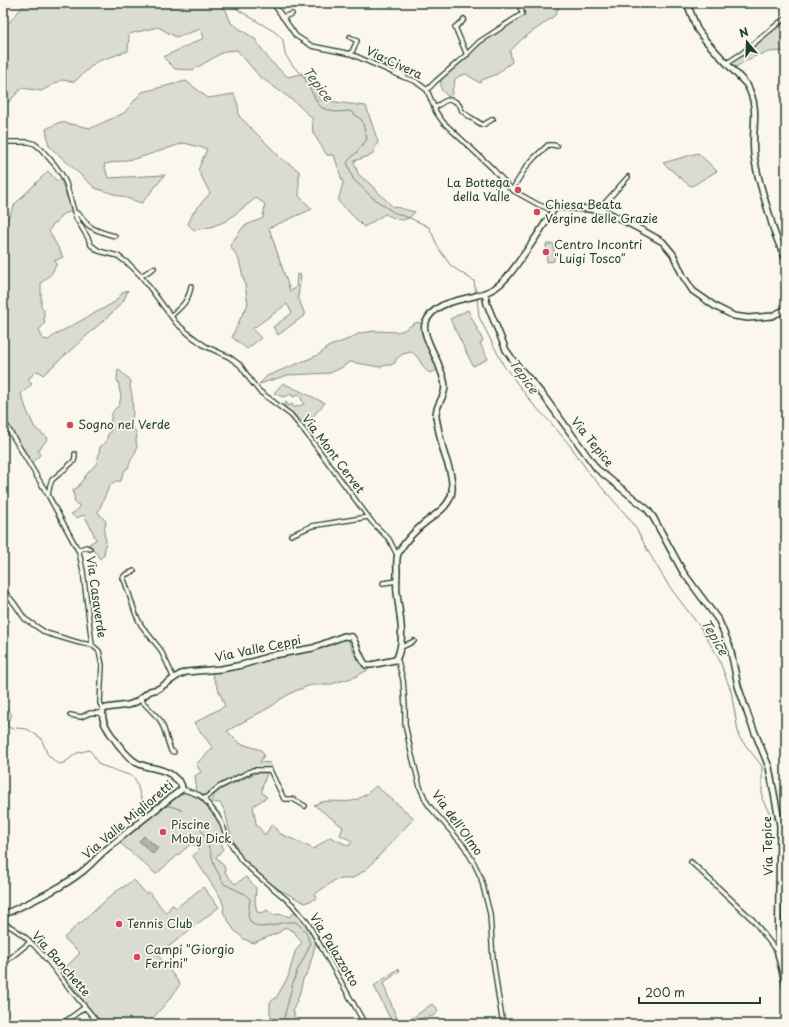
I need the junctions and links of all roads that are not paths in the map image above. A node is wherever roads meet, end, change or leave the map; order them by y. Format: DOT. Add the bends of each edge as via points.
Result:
graph roads {
  1 [pos="273,3"];
  2 [pos="518,3"];
  3 [pos="687,4"];
  4 [pos="292,14"];
  5 [pos="282,16"];
  6 [pos="464,19"];
  7 [pos="786,19"];
  8 [pos="350,37"];
  9 [pos="351,54"];
  10 [pos="467,55"];
  11 [pos="385,62"];
  12 [pos="727,63"];
  13 [pos="410,79"];
  14 [pos="427,90"];
  15 [pos="435,108"];
  16 [pos="493,119"];
  17 [pos="3,142"];
  18 [pos="557,146"];
  19 [pos="628,177"];
  20 [pos="512,190"];
  21 [pos="554,209"];
  22 [pos="600,210"];
  23 [pos="74,212"];
  24 [pos="115,236"];
  25 [pos="786,259"];
  26 [pos="154,268"];
  27 [pos="141,276"];
  28 [pos="191,286"];
  29 [pos="483,294"];
  30 [pos="786,309"];
  31 [pos="171,316"];
  32 [pos="3,420"];
  33 [pos="75,454"];
  34 [pos="48,495"];
  35 [pos="368,517"];
  36 [pos="291,535"];
  37 [pos="90,549"];
  38 [pos="78,550"];
  39 [pos="397,555"];
  40 [pos="134,571"];
  41 [pos="396,581"];
  42 [pos="382,583"];
  43 [pos="3,590"];
  44 [pos="414,641"];
  45 [pos="92,645"];
  46 [pos="400,648"];
  47 [pos="395,660"];
  48 [pos="174,679"];
  49 [pos="140,699"];
  50 [pos="102,711"];
  51 [pos="70,715"];
  52 [pos="174,752"];
  53 [pos="182,789"];
  54 [pos="204,799"];
  55 [pos="305,806"];
  56 [pos="691,862"];
  57 [pos="3,915"];
  58 [pos="3,923"];
  59 [pos="30,942"];
  60 [pos="778,954"];
  61 [pos="3,964"];
  62 [pos="786,986"];
  63 [pos="85,1007"];
  64 [pos="62,1024"];
  65 [pos="99,1024"];
  66 [pos="365,1024"];
  67 [pos="503,1024"];
  1 -- 5 [label="street, Via Civera"];
  2 -- 10 [label="street" via="522,14 479,42"];
  3 -- 12 [label="street" via="705,40"];
  4 -- 5 [label="street"];
  5 -- 9 [label="street, Via Civera" via="296,36 312,46"];
  6 -- 10 [label="street" via="454,27"];
  7 -- 12 [label="street"];
  8 -- 9 [label="street" via="357,41"];
  9 -- 13 [label="street, Via Civera"];
  10 -- 14 [label="street"];
  11 -- 13 [label="street"];
  12 -- 25 [label="street" via="748,85 752,93 755,111 753,138 756,170 775,233"];
  13 -- 14 [label="street, Via Civera"];
  14 -- 15 [label="street, Via Civera"];
  15 -- 16 [label="street" via="443,101 453,100 460,105 462,111 480,123 484,124"];
  15 -- 20 [label="street, Via Civera" via="443,122"];
  17 -- 23 [label="street, Via Mont Cervet" via="29,142 41,149 62,175"];
  18 -- 20 [label="street" via="548,145 535,157"];
  19 -- 22 [label="street"];
  20 -- 21 [label="street, Via Civera" via="539,205"];
  21 -- 22 [label="street" via="560,207"];
  21 -- 29 [label="street" via="509,276"];
  22 -- 30 [label="street" via="663,242 673,254 683,276 694,291 716,307 734,316 748,318 772,316"];
  23 -- 24 [label="street" via="89,225"];
  23 -- 27 [label="street, Via Mont Cervet" via="91,245 99,251 118,256"];
  26 -- 27 [label="street"];
  27 -- 31 [label="street, Via Mont Cervet"];
  28 -- 31 [label="street" via="187,301"];
  29 -- 39 [label="street" via="441,305 429,315 424,326 445,386 436,416 452,477 452,491 446,504 412,535"];
  29 -- 60 [label="street, Via Tepice" via="506,350 515,364 543,395 597,469 647,508 683,572 719,621 730,647 738,686 769,767 780,825"];
  31 -- 35 [label="street, Via Mont Cervet" via="205,346 240,365 259,391 291,415"];
  32 -- 34 [label="street, Via Casaverde"];
  33 -- 34 [label="street" via="74,461 52,480"];
  34 -- 38 [label="street, Via Casaverde"];
  35 -- 36 [label="street" via="312,526"];
  35 -- 39 [label="street, Via Mont Cervet" via="389,539"];
  37 -- 38 [label="street" via="86,547"];
  38 -- 45 [label="street, Via Casaverde"];
  39 -- 41 [label="street"];
  40 -- 48 [label="street" via="123,578 136,615 160,649"];
  41 -- 42 [label="street"];
  41 -- 46 [label="street" via="402,625"];
  43 -- 45 [label="street" via="25,619 46,632 80,644"];
  44 -- 46 [label="street"];
  45 -- 50 [label="street, Via Casaverde" via="99,651 102,665"];
  46 -- 47 [label="street"];
  47 -- 48 [label="street, Via Valle Ceppi" via="366,665 352,637 344,636 308,649 274,655 242,665 186,672"];
  47 -- 67 [label="street, Via dell'Olmo" via="398,661 403,680 405,724 420,787 430,807 464,846 481,878 490,914 493,959"];
  48 -- 49 [label="street, Via Valle Ceppi"];
  49 -- 50 [label="street, Via Valle Ceppi" via="128,705 106,708"];
  49 -- 52 [label="street" via="160,720 171,751"];
  50 -- 51 [label="street" via="81,717"];
  50 -- 53 [label="street, Via Valle Miglioretti" via="105,725 129,758 147,767 165,771 179,781"];
  53 -- 54 [label="street, Via Palazzotto"];
  53 -- 57 [label="street, Via Valle Miglioretti" via="62,886"];
  54 -- 55 [label="street" via="219,787 253,770 270,770 284,799 293,799"];
  54 -- 66 [label="street, Via Palazzotto" via="222,822 228,839 241,860 292,904 307,922"];
  56 -- 60 [label="street" via="753,920"];
  58 -- 59 [label="street, Via Banchette"];
  59 -- 61 [label="street"];
  59 -- 63 [label="street, Via Banchette" via="48,960"];
  60 -- 62 [label="street, Via Tepice"];
  63 -- 64 [label="street"];
  63 -- 65 [label="street, Via Banchette"];
}
